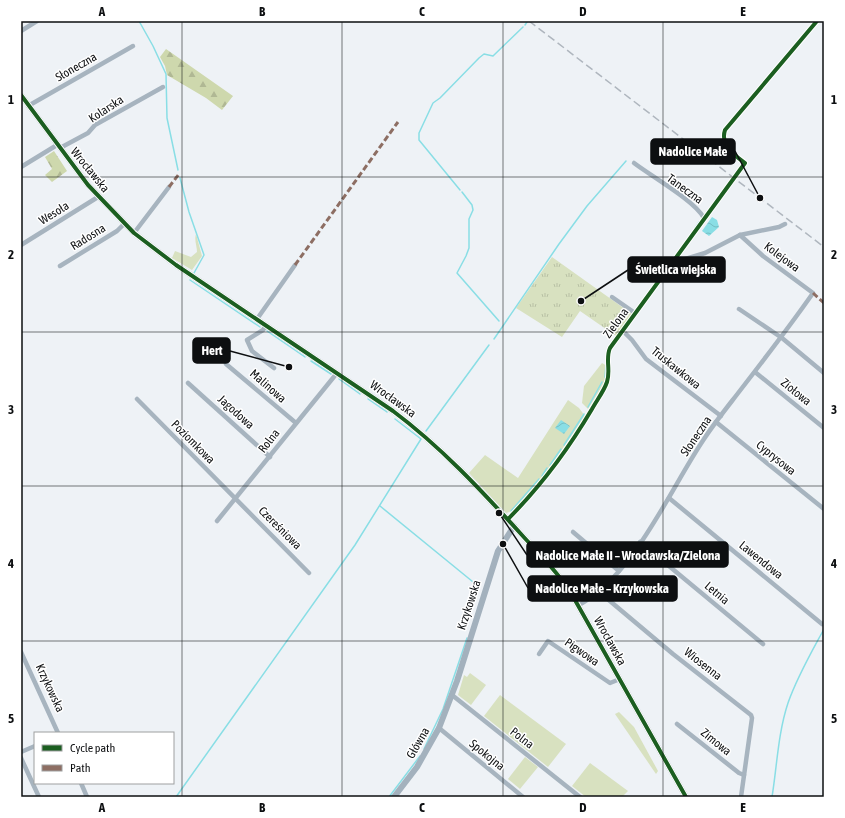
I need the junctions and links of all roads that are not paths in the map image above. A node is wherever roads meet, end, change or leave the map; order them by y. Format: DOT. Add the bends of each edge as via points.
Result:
graph roads {
  1 [pos="38,21"];
  2 [pos="817,21"];
  3 [pos="21,31"];
  4 [pos="133,46"];
  5 [pos="163,87"];
  6 [pos="21,95"];
  7 [pos="28,106"];
  8 [pos="59,146"];
  9 [pos="634,163"];
  10 [pos="21,167"];
  11 [pos="169,187"];
  12 [pos="98,197"];
  13 [pos="704,218"];
  14 [pos="124,224"];
  15 [pos="785,224"];
  16 [pos="134,233"];
  17 [pos="740,235"];
  18 [pos="21,245"];
  19 [pos="672,263"];
  20 [pos="295,265"];
  21 [pos="60,266"];
  22 [pos="813,293"];
  23 [pos="612,297"];
  24 [pos="739,309"];
  25 [pos="635,313"];
  26 [pos="257,319"];
  27 [pos="266,325"];
  28 [pos="622,331"];
  29 [pos="782,338"];
  30 [pos="226,364"];
  31 [pos="274,368"];
  32 [pos="335,372"];
  33 [pos="755,372"];
  34 [pos="824,373"];
  35 [pos="188,383"];
  36 [pos="137,400"];
  37 [pos="721,416"];
  38 [pos="716,422"];
  39 [pos="296,423"];
  40 [pos="824,428"];
  41 [pos="270,457"];
  42 [pos="236,498"];
  43 [pos="669,498"];
  44 [pos="824,509"];
  45 [pos="508,518"];
  46 [pos="217,521"];
  47 [pos="514,526"];
  48 [pos="573,532"];
  49 [pos="640,542"];
  50 [pos="619,570"];
  51 [pos="309,573"];
  52 [pos="598,591"];
  53 [pos="578,605"];
  54 [pos="822,624"];
  55 [pos="763,644"];
  56 [pos="21,652"];
  57 [pos="539,654"];
  58 [pos="620,679"];
  59 [pos="452,695"];
  60 [pos="677,724"];
  61 [pos="439,728"];
  62 [pos="58,732"];
  63 [pos="34,746"];
  64 [pos="21,752"];
  65 [pos="21,758"];
  66 [pos="744,775"];
  67 [pos="82,784"];
  68 [pos="39,797"];
  69 [pos="88,797"];
  70 [pos="394,797"];
  71 [pos="523,797"];
  72 [pos="580,797"];
  73 [pos="686,797"];
  74 [pos="741,797"];
  1 -- 3 [label="street"];
  2 -- 13 [label="street, Zielona" via="725,130 723,138 727,147 744,163"];
  4 -- 7 [label="street, Słoneczna"];
  5 -- 8 [label="street, Kolarska" via="95,125 88,133"];
  6 -- 7 [label="street, Wrocławska"];
  7 -- 8 [label="street, Wrocławska"];
  8 -- 10 [label="street, Kolarska"];
  8 -- 12 [label="street, Wrocławska"];
  9 -- 13 [label="street, Taneczna" via="686,200"];
  11 -- 16 [label="street"];
  12 -- 14 [label="street, Wrocławska"];
  12 -- 18 [label="street, Wesoła"];
  13 -- 19 [label="street, Zielona"];
  14 -- 16 [label="street, Wrocławska"];
  14 -- 21 [label="street, Radosna" via="117,231"];
  15 -- 17 [label="street"];
  16 -- 26 [label="street, Wrocławska"];
  17 -- 19 [label="street" via="705,253"];
  17 -- 22 [label="street, Kolejowa" via="763,256"];
  19 -- 25 [label="street, Zielona"];
  20 -- 26 [label="street"];
  22 -- 29 [label="street, Słoneczna"];
  23 -- 25 [label="street"];
  24 -- 29 [label="street"];
  25 -- 28 [label="street, Zielona"];
  26 -- 27 [label="street, Wrocławska"];
  27 -- 31 [label="street" via="263,330 247,340 252,351"];
  27 -- 32 [label="street, Wrocławska"];
  28 -- 37 [label="street, Truskawkowa" via="646,359"];
  28 -- 45 [label="street, Zielona" via="608,354 607,382 589,413 552,469"];
  29 -- 33 [label="street, Słoneczna"];
  29 -- 34 [label="street"];
  30 -- 39 [label="street, Malinowa"];
  32 -- 39 [label="street, Rolna"];
  32 -- 45 [label="street, Wrocławska" via="381,402 419,432 468,476"];
  33 -- 37 [label="street, Słoneczna"];
  33 -- 40 [label="street, Ziołowa"];
  35 -- 41 [label="street, Jagodowa"];
  36 -- 42 [label="street, Poziomkowa"];
  37 -- 38 [label="street, Słoneczna"];
  38 -- 43 [label="street, Słoneczna"];
  38 -- 44 [label="street, Cyprysowa"];
  39 -- 41 [label="street, Rolna"];
  41 -- 42 [label="street, Rolna"];
  42 -- 46 [label="street, Rolna"];
  42 -- 51 [label="street, Czereśniowa"];
  43 -- 49 [label="street, Słoneczna"];
  43 -- 54 [label="street, Lawendowa"];
  45 -- 47 [label="street, Wrocławska"];
  47 -- 53 [label="street, Wrocławska" via="562,579"];
  47 -- 59 [label="street, Krzykowska" via="498,550"];
  48 -- 50 [label="street"];
  49 -- 50 [label="street, Słoneczna"];
  49 -- 55 [label="street, Letnia"];
  50 -- 52 [label="street, Słoneczna"];
  52 -- 53 [label="street"];
  52 -- 66 [label="street, Wiosenna" via="751,715"];
  53 -- 58 [label="street, Wrocławska"];
  56 -- 62 [label="street, Krzykowska"];
  57 -- 58 [label="street, Pigwowa" via="548,641 610,683"];
  58 -- 73 [label="street, Wrocławska"];
  59 -- 61 [label="street, Główna"];
  59 -- 72 [label="street, Polna"];
  60 -- 66 [label="street, Zimowa"];
  61 -- 70 [label="street, Główna" via="417,767"];
  61 -- 71 [label="street, Spokojna"];
  63 -- 64 [label="street"];
  65 -- 68 [label="street"];
  66 -- 74 [label="street, Wiosenna"];
  67 -- 69 [label="street"];
}
